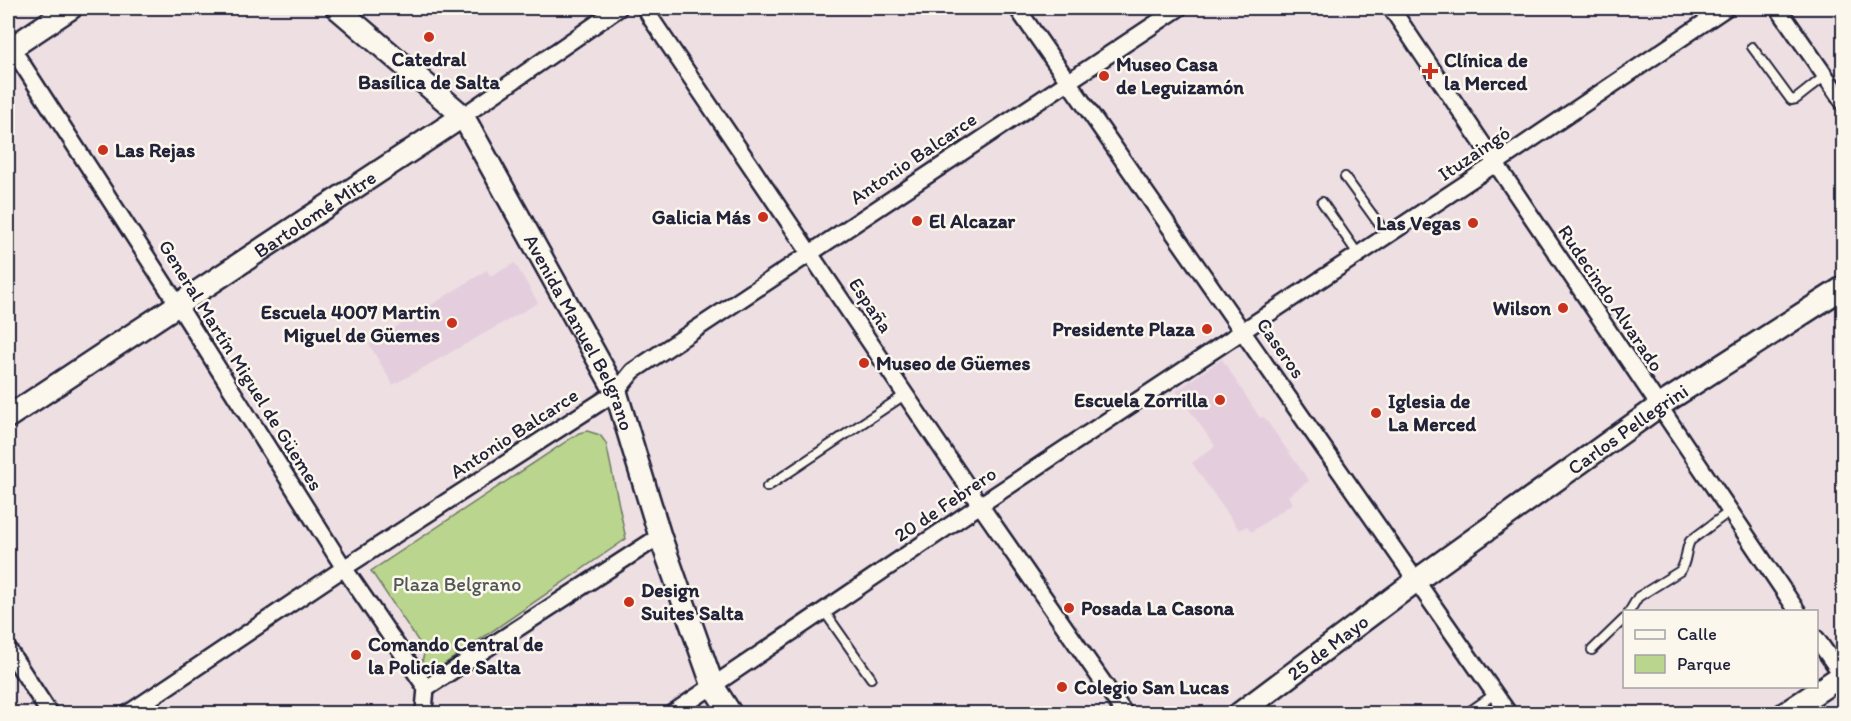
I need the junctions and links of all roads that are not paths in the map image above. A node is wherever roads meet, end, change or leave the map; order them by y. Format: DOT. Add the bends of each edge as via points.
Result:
graph roads {
  1 [pos="71,8"];
  2 [pos="619,8"];
  3 [pos="645,8"];
  4 [pos="1017,8"];
  5 [pos="1179,8"];
  6 [pos="1391,8"];
  7 [pos="1726,8"];
  8 [pos="1778,8"];
  9 [pos="341,9"];
  10 [pos="9,46"];
  11 [pos="1752,47"];
  12 [pos="1826,76"];
  13 [pos="1068,81"];
  14 [pos="1844,103"];
  15 [pos="463,116"];
  16 [pos="1495,164"];
  17 [pos="1345,177"];
  18 [pos="1322,202"];
  19 [pos="1387,236"];
  20 [pos="811,252"];
  21 [pos="1358,254"];
  22 [pos="1844,287"];
  23 [pos="178,305"];
  24 [pos="1243,330"];
  25 [pos="616,392"];
  26 [pos="906,394"];
  27 [pos="1659,406"];
  28 [pos="8,417"];
  29 [pos="767,487"];
  30 [pos="980,505"];
  31 [pos="1730,511"];
  32 [pos="660,536"];
  33 [pos="344,568"];
  34 [pos="1417,580"];
  35 [pos="1630,610"];
  36 [pos="1797,610"];
  37 [pos="824,611"];
  38 [pos="1623,620"];
  39 [pos="1818,641"];
  40 [pos="8,649"];
  41 [pos="1592,650"];
  42 [pos="1843,676"];
  43 [pos="871,678"];
  44 [pos="712,686"];
  45 [pos="426,688"];
  46 [pos="1496,693"];
  47 [pos="423,712"];
  48 [pos="50,714"];
  49 [pos="127,714"];
  50 [pos="671,714"];
  51 [pos="731,714"];
  52 [pos="1125,714"];
  53 [pos="1239,714"];
  54 [pos="1466,714"];
  55 [pos="1509,714"];
  56 [pos="1784,714"];
  1 -- 10 [label="main road"];
  2 -- 15 [label="street, Bartolomé Mitre"];
  3 -- 20 [label="street, España"];
  4 -- 13 [label="street, Caseros"];
  5 -- 13 [label="street, Antonio Balcarce"];
  6 -- 16 [label="street, Rudecindo Alvarado"];
  7 -- 16 [label="street, Ituzaingó"];
  8 -- 12 [label="street"];
  9 -- 15 [label="main road, Avenida Manuel Belgrano"];
  10 -- 23 [label="street, General Martín Miguel de Güemes"];
  11 -- 12 [label="lane" via="1791,100"];
  12 -- 14 [label="street"];
  13 -- 20 [label="street, Antonio Balcarce"];
  13 -- 24 [label="street, Caseros"];
  15 -- 23 [label="main road, Bartolomé Mitre"];
  15 -- 25 [label="main road, Avenida Manuel Belgrano"];
  16 -- 19 [label="street, Ituzaingó"];
  16 -- 27 [label="street, Rudecindo Alvarado"];
  17 -- 19 [label="lane"];
  18 -- 21 [label="lane"];
  19 -- 21 [label="street, Ituzaingó"];
  20 -- 25 [label="street, Antonio Balcarce" via="633,371"];
  20 -- 26 [label="street, España"];
  21 -- 24 [label="street, Ituzaingó"];
  22 -- 27 [label="main road, Carlos Pellegrini"];
  23 -- 28 [label="main road, Bartolomé Mitre"];
  23 -- 33 [label="street, General Martín Miguel de Güemes"];
  24 -- 30 [label="street, 20 de Febrero"];
  24 -- 34 [label="street, Caseros"];
  25 -- 32 [label="main road, Avenida Manuel Belgrano"];
  25 -- 33 [label="street, Antonio Balcarce"];
  26 -- 29 [label="lane"];
  26 -- 30 [label="street, España"];
  27 -- 31 [label="street, Rudecindo Alvarado"];
  27 -- 34 [label="main road, Carlos Pellegrini"];
  30 -- 37 [label="street, 20 de Febrero"];
  30 -- 52 [label="street, España"];
  31 -- 35 [label="lane" via="1690,541 1680,571 1638,597"];
  31 -- 36 [label="street, Rudecindo Alvarado"];
  32 -- 44 [label="main road, Avenida Manuel Belgrano"];
  32 -- 45 [label="street"];
  33 -- 45 [label="street, General Martín Miguel de Güemes"];
  33 -- 49 [label="street, Antonio Balcarce"];
  34 -- 46 [label="street, Caseros"];
  34 -- 53 [label="main road, 25 de Mayo"];
  37 -- 43 [label="lane"];
  37 -- 44 [label="street, 20 de Febrero"];
  38 -- 41 [label="lane"];
  39 -- 42 [label="street"];
  40 -- 48 [label="street"];
  42 -- 56 [label="main road"];
  44 -- 50 [label="street, 20 de Febrero"];
  44 -- 51 [label="main road, Avenida Manuel Belgrano"];
  45 -- 47 [label="street"];
  46 -- 54 [label="lane"];
  46 -- 55 [label="street, Caseros"];
}
